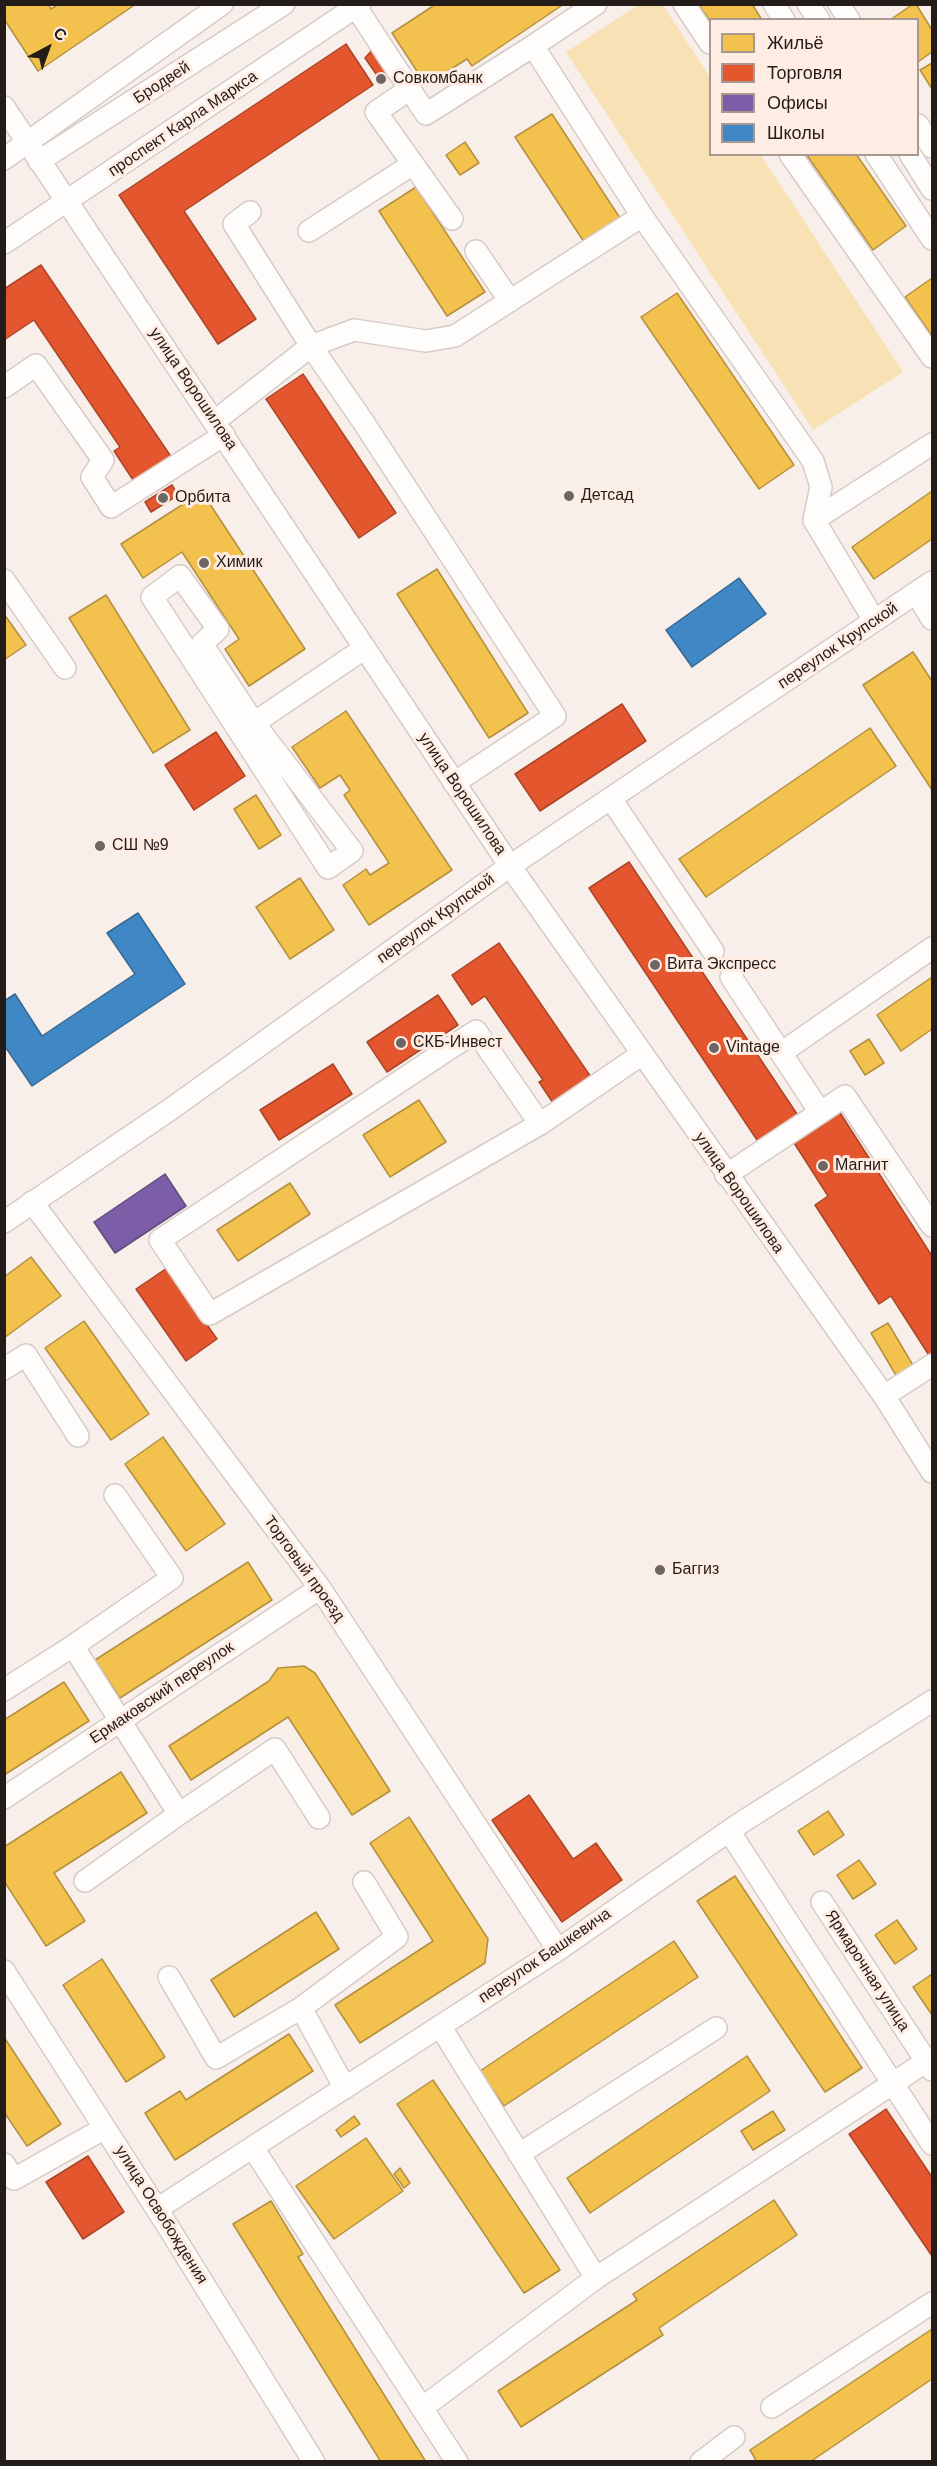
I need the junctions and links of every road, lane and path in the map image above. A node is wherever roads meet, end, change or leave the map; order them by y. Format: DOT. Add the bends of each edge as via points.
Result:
graph roads {
  1 [pos="222,4"];
  2 [pos="284,4"];
  3 [pos="596,4"];
  4 [pos="684,4"];
  5 [pos="774,4"];
  6 [pos="808,4"];
  7 [pos="839,4"];
  8 [pos="358,6"];
  9 [pos="783,18"];
  10 [pos="818,18"];
  11 [pos="848,18"];
  12 [pos="709,40"];
  13 [pos="533,46"];
  14 [pos="410,89"];
  15 [pos="4,107"];
  16 [pos="28,142"];
  17 [pos="791,156"];
  18 [pos="877,156"];
  19 [pos="911,156"];
  20 [pos="4,159"];
  21 [pos="39,161"];
  22 [pos="413,164"];
  23 [pos="933,189"];
  24 [pos="68,202"];
  25 [pos="250,212"];
  26 [pos="642,216"];
  27 [pos="452,219"];
  28 [pos="309,231"];
  29 [pos="933,239"];
  30 [pos="4,243"];
  31 [pos="476,251"];
  32 [pos="510,300"];
  33 [pos="310,346"];
  34 [pos="933,357"];
  35 [pos="4,387"];
  36 [pos="220,428"];
  37 [pos="933,444"];
  38 [pos="814,520"];
  39 [pos="4,580"];
  40 [pos="924,588"];
  41 [pos="933,619"];
  42 [pos="874,620"];
  43 [pos="365,648"];
  44 [pos="65,668"];
  45 [pos="254,723"];
  46 [pos="454,783"];
  47 [pos="611,799"];
  48 [pos="510,866"];
  49 [pos="933,948"];
  50 [pos="713,951"];
  51 [pos="731,977"];
  52 [pos="781,1053"];
  53 [pos="642,1054"];
  54 [pos="820,1112"];
  55 [pos="540,1124"];
  56 [pos="726,1175"];
  57 [pos="32,1202"];
  58 [pos="4,1222"];
  59 [pos="933,1226"];
  60 [pos="933,1365"];
  61 [pos="4,1369"];
  62 [pos="884,1396"];
  63 [pos="78,1436"];
  64 [pos="933,1472"];
  65 [pos="115,1495"];
  66 [pos="320,1588"];
  67 [pos="73,1646"];
  68 [pos="4,1690"];
  69 [pos="933,1701"];
  70 [pos="121,1720"];
  71 [pos="4,1798"];
  72 [pos="179,1814"];
  73 [pos="319,1818"];
  74 [pos="729,1831"];
  75 [pos="85,1881"];
  76 [pos="364,1882"];
  77 [pos="822,1902"];
  78 [pos="558,1950"];
  79 [pos="169,1977"];
  80 [pos="7,1981"];
  81 [pos="301,2008"];
  82 [pos="440,2025"];
  83 [pos="716,2028"];
  84 [pos="930,2066"];
  85 [pos="892,2083"];
  86 [pos="345,2088"];
  87 [pos="105,2128"];
  88 [pos="933,2144"];
  89 [pos="253,2148"];
  90 [pos="519,2154"];
  91 [pos="4,2164"];
  92 [pos="156,2209"];
  93 [pos="596,2278"];
  94 [pos="933,2303"];
  95 [pos="772,2407"];
  96 [pos="422,2408"];
  97 [pos="735,2437"];
  98 [pos="314,2462"];
  99 [pos="457,2462"];
  100 [pos="701,2462"];
  1 -- 16 [label="street"];
  2 -- 21 [label="street, Бродвей"];
  3 -- 13 [label="street"];
  4 -- 12 [label="street"];
  5 -- 9 [label="street"];
  6 -- 10 [label="street"];
  7 -- 11 [label="street"];
  8 -- 14 [label="street"];
  8 -- 24 [label="street, проспект Карла Маркса"];
  13 -- 14 [label="street" via="426,114"];
  13 -- 26 [label="street"];
  14 -- 22 [label="street" via="376,112"];
  15 -- 16 [label="street, улица Ворошилова"];
  16 -- 20 [label="street"];
  16 -- 21 [label="street, улица Ворошилова"];
  17 -- 34 [label="street"];
  18 -- 29 [label="street"];
  19 -- 23 [label="street"];
  21 -- 24 [label="street, улица Ворошилова"];
  22 -- 27 [label="street"];
  22 -- 28 [label="street"];
  24 -- 30 [label="street, проспект Карла Маркса"];
  24 -- 36 [label="street, улица Ворошилова"];
  25 -- 33 [label="street" via="234,224"];
  26 -- 32 [label="street"];
  26 -- 38 [label="street" via="813,461 821,487"];
  31 -- 32 [label="street"];
  32 -- 33 [label="street" via="455,336 426,341 354,330"];
  33 -- 36 [label="street"];
  33 -- 46 [label="street" via="555,716"];
  35 -- 36 [label="street" via="36,365 103,460 92,477 111,507"];
  36 -- 43 [label="street, улица Ворошилова"];
  37 -- 38 [label="street"];
  38 -- 42 [label="street"];
  39 -- 44 [label="street"];
  40 -- 41 [label="street"];
  40 -- 42 [label="street, переулок Крупской"];
  42 -- 47 [label="street, переулок Крупской"];
  43 -- 45 [label="street"];
  43 -- 46 [label="street, улица Ворошилова"];
  45 -- 45 [label="street" via="202,644 218,629 180,576 152,597 328,868 352,851"];
  46 -- 48 [label="street, улица Ворошилова"];
  47 -- 48 [label="street, переулок Крупской"];
  47 -- 50 [label="street"];
  48 -- 53 [label="street, улица Ворошилова"];
  48 -- 57 [label="street, переулок Крупской" via="168,1111"];
  49 -- 52 [label="street"];
  51 -- 52 [label="street"];
  52 -- 54 [label="street"];
  53 -- 55 [label="street"];
  53 -- 56 [label="street, улица Ворошилова"];
  54 -- 56 [label="street"];
  54 -- 59 [label="street" via="845,1096"];
  55 -- 55 [label="street" via="476,1031 160,1240 210,1314"];
  56 -- 62 [label="street, улица Ворошилова"];
  57 -- 58 [label="street, переулок Крупской"];
  57 -- 66 [label="street, Торговый проезд"];
  60 -- 62 [label="street"];
  61 -- 63 [label="street" via="26,1355"];
  62 -- 64 [label="street, улица Ворошилова"];
  65 -- 67 [label="street" via="172,1578"];
  66 -- 70 [label="street, Ермаковский переулок"];
  66 -- 78 [label="street, Торговый проезд"];
  67 -- 68 [label="street"];
  67 -- 70 [label="street"];
  69 -- 74 [label="street, переулок Башкевича"];
  70 -- 71 [label="street, Ермаковский переулок"];
  70 -- 72 [label="street"];
  72 -- 73 [label="street" via="275,1749"];
  72 -- 75 [label="street"];
  74 -- 78 [label="street, переулок Башкевича"];
  74 -- 85 [label="street"];
  76 -- 81 [label="street" via="397,1937"];
  77 -- 84 [label="street, Ярмарочная улица"];
  78 -- 82 [label="street, переулок Башкевича"];
  79 -- 81 [label="street" via="216,2058"];
  80 -- 87 [label="street, улица Освобождения"];
  81 -- 86 [label="street"];
  82 -- 86 [label="street, переулок Башкевича"];
  82 -- 90 [label="street"];
  83 -- 90 [label="street"];
  84 -- 85 [label="street"];
  85 -- 88 [label="street"];
  85 -- 93 [label="street"];
  86 -- 89 [label="street, переулок Башкевича"];
  87 -- 91 [label="street" via="14,2179"];
  87 -- 92 [label="street, улица Освобождения"];
  89 -- 92 [label="street, переулок Башкевича"];
  89 -- 96 [label="street"];
  90 -- 93 [label="street"];
  92 -- 98 [label="street, улица Освобождения"];
  93 -- 96 [label="street"];
  94 -- 95 [label="street"];
  96 -- 99 [label="street"];
  97 -- 100 [label="street"];
}
